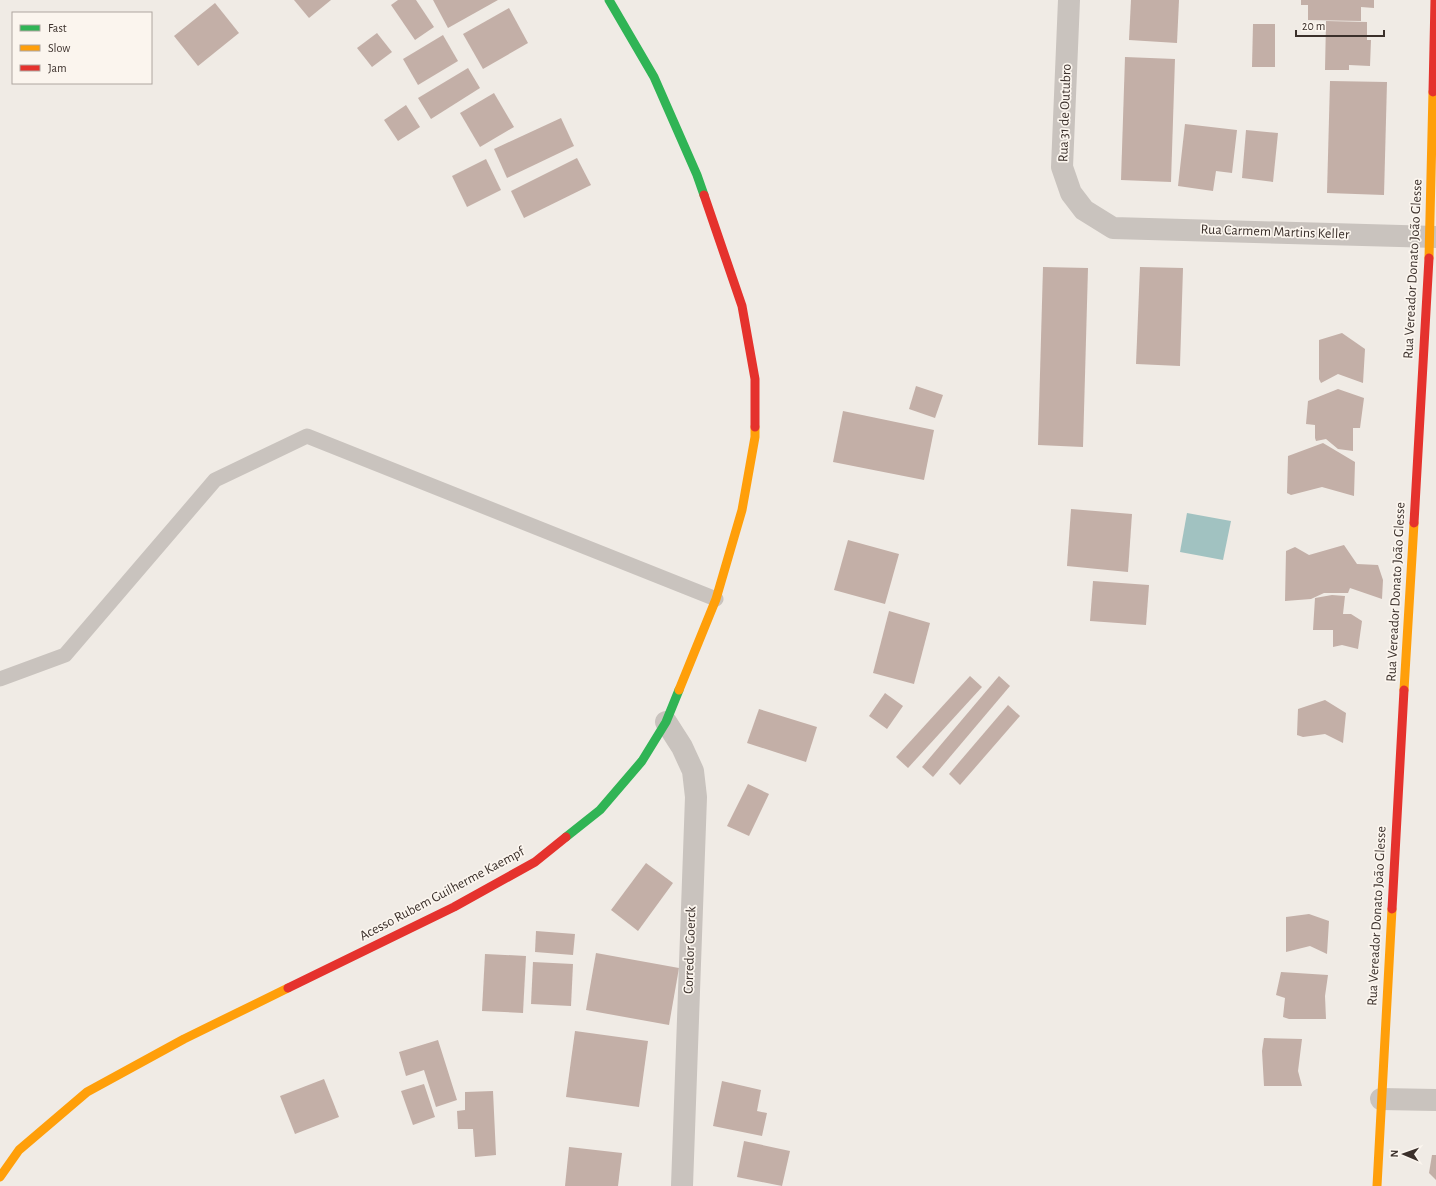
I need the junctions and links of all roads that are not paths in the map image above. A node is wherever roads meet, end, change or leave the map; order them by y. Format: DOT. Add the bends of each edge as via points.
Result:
graph roads {
  1 [pos="609,0"];
  2 [pos="1069,0"];
  3 [pos="1435,0"];
  4 [pos="1113,228"];
  5 [pos="1433,237"];
  6 [pos="716,598"];
  7 [pos="0,679"];
  8 [pos="666,722"];
  9 [pos="1381,1099"];
  10 [pos="1436,1100"];
  11 [pos="0,1177"];
  12 [pos="682,1186"];
  13 [pos="1377,1186"];
  1 -- 6 [label="main road, Acesso Rubem Guilherme Kaempf" via="654,77 697,175 742,306 755,379 755,437 742,510"];
  2 -- 4 [label="street, Rua 31 de Outubro" via="1062,167 1072,193 1084,210"];
  3 -- 5 [label="main road, Rua Vereador Donato João Glesse"];
  4 -- 5 [label="street, Rua Carmem Martins Keller"];
  5 -- 9 [label="main road, Rua Vereador Donato João Glesse"];
  6 -- 7 [label="lane" via="307,436 215,480 65,655"];
  6 -- 8 [label="main road, Acesso Rubem Guilherme Kaempf"];
  8 -- 11 [label="main road, Acesso Rubem Guilherme Kaempf" via="642,761 600,810 535,862 454,907 184,1039 87,1092 19,1150"];
  8 -- 12 [label="street, Corredor Goerck" via="693,771 696,797"];
  9 -- 10 [label="street"];
  9 -- 13 [label="main road, Rua Vereador Donato João Glesse"];
}
